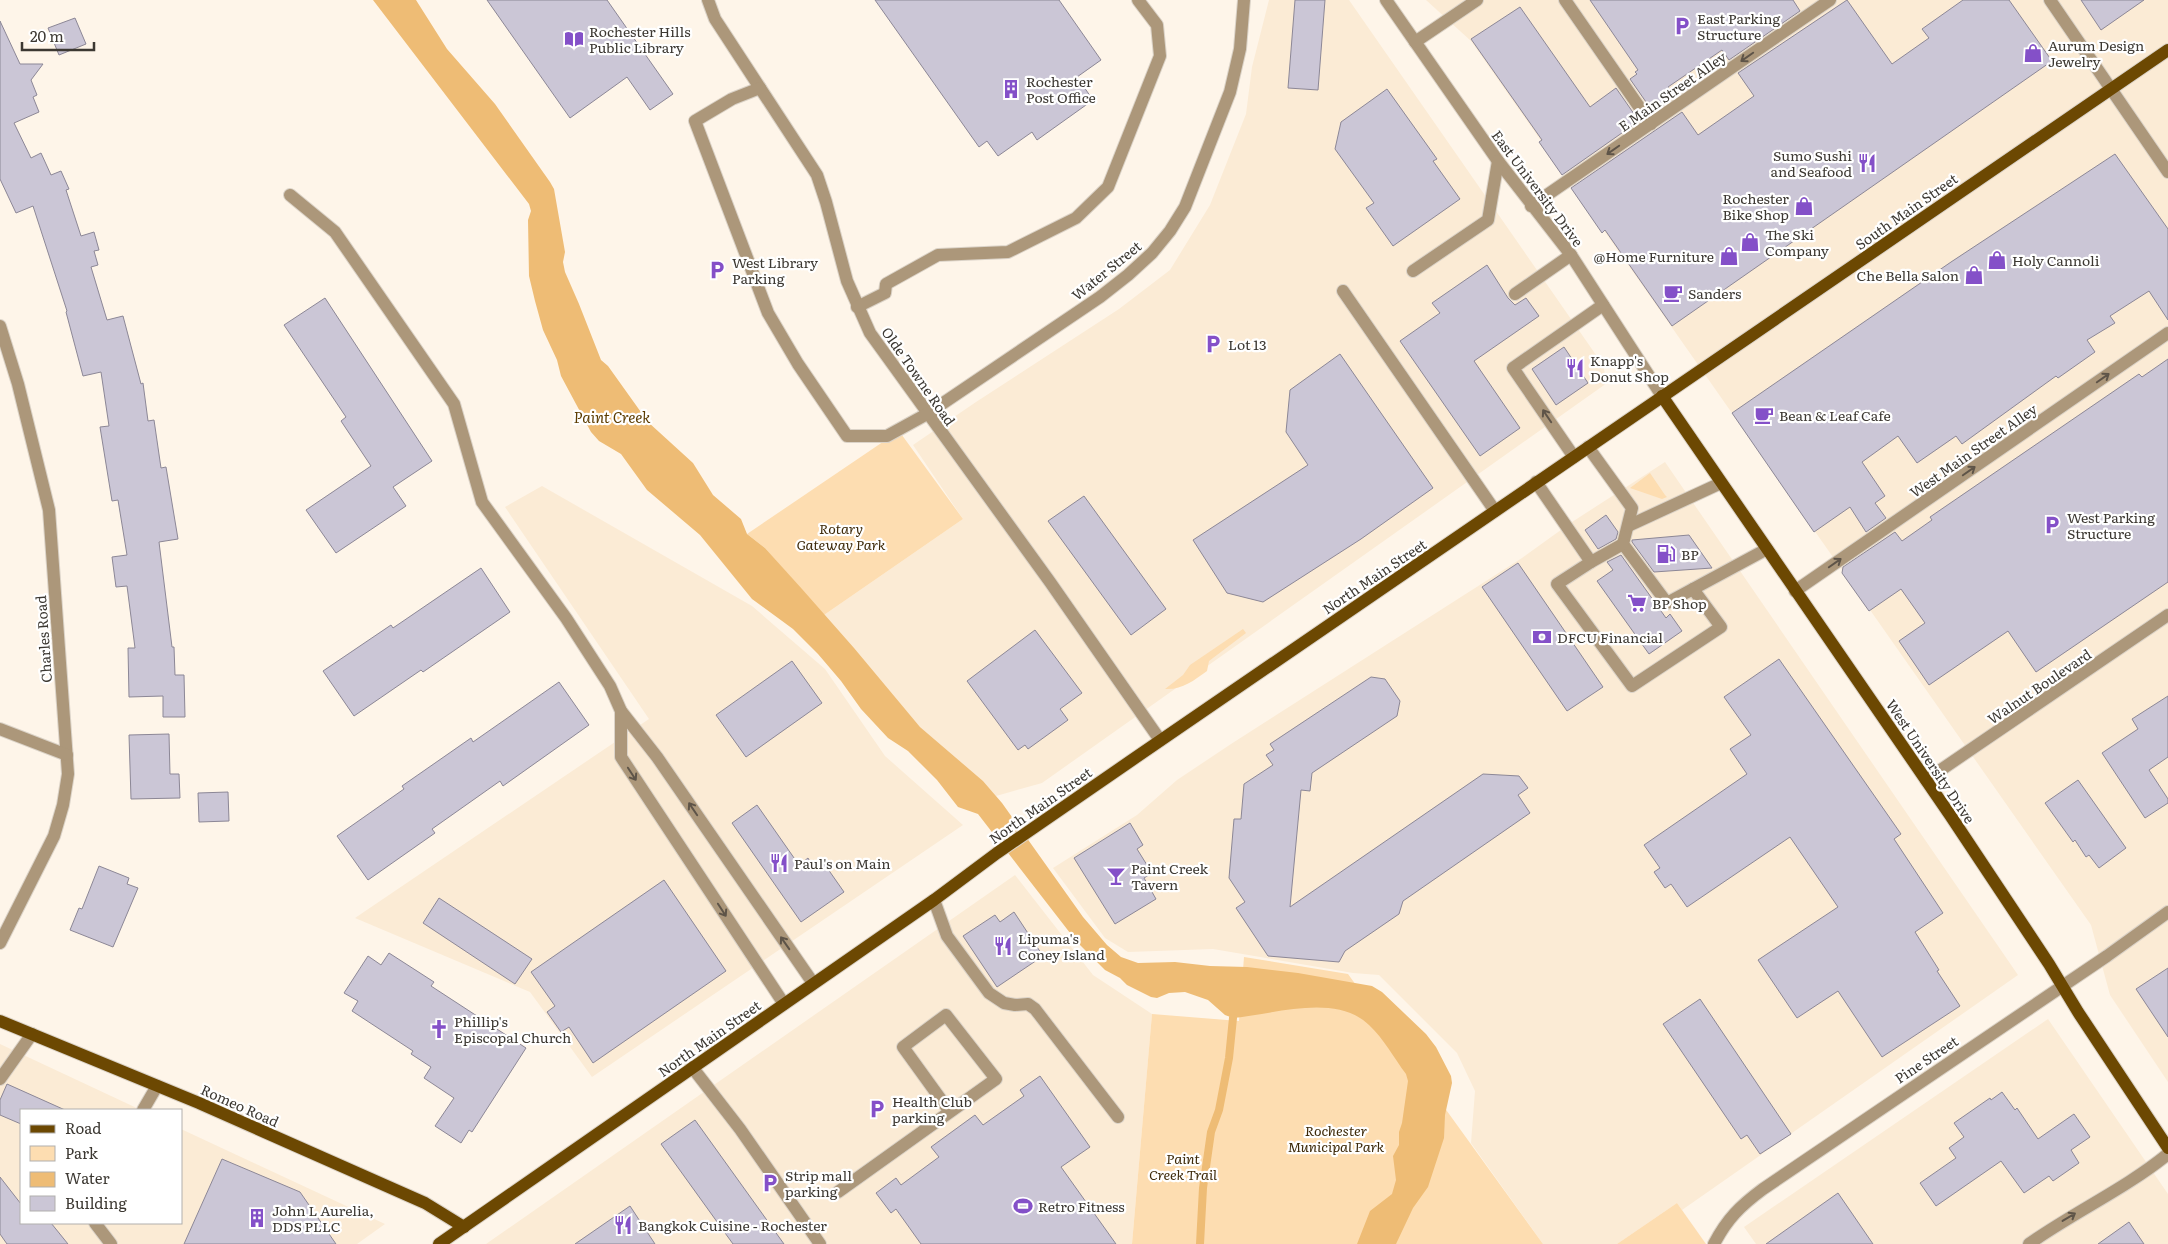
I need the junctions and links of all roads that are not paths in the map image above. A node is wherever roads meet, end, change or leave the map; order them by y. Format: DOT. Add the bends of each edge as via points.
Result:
graph roads {
  1 [pos="708,0"];
  2 [pos="1138,0"];
  3 [pos="1244,0"];
  4 [pos="1386,0"];
  5 [pos="1477,0"];
  6 [pos="1565,0"];
  7 [pos="1830,0"];
  8 [pos="2050,0"];
  9 [pos="1415,42"];
  10 [pos="2168,50"];
  11 [pos="760,88"];
  12 [pos="2111,89"];
  13 [pos="1651,124"];
  14 [pos="1498,161"];
  15 [pos="2168,172"];
  16 [pos="290,195"];
  17 [pos="1531,206"];
  18 [pos="1570,255"];
  19 [pos="1412,271"];
  20 [pos="1343,291"];
  21 [pos="1515,294"];
  22 [pos="1603,305"];
  23 [pos="857,307"];
  24 [pos="0,326"];
  25 [pos="2168,333"];
  26 [pos="1662,396"];
  27 [pos="927,414"];
  28 [pos="1588,447"];
  29 [pos="1574,457"];
  30 [pos="1536,482"];
  31 [pos="1721,483"];
  32 [pos="1495,511"];
  33 [pos="1628,526"];
  34 [pos="1623,544"];
  35 [pos="1767,549"];
  36 [pos="1592,562"];
  37 [pos="1693,589"];
  38 [pos="1795,590"];
  39 [pos="2168,616"];
  40 [pos="621,711"];
  41 [pos="0,729"];
  42 [pos="1160,740"];
  43 [pos="67,755"];
  44 [pos="1926,780"];
  45 [pos="934,900"];
  46 [pos="2168,912"];
  47 [pos="0,943"];
  48 [pos="813,983"];
  49 [pos="2062,985"];
  50 [pos="784,1004"];
  51 [pos="0,1021"];
  52 [pos="32,1034"];
  53 [pos="692,1067"];
  54 [pos="0,1079"];
  55 [pos="158,1086"];
  56 [pos="144,1109"];
  57 [pos="950,1112"];
  58 [pos="1118,1117"];
  59 [pos="2168,1148"];
  60 [pos="2168,1154"];
  61 [pos="838,1192"];
  62 [pos="96,1224"];
  63 [pos="464,1226"];
  64 [pos="111,1244"];
  65 [pos="439,1244"];
  66 [pos="820,1244"];
  67 [pos="1714,1244"];
  68 [pos="2029,1244"];
  1 -- 11 [label="street, Olde Towne Road" via="715,19"];
  2 -- 23 [label="street" via="1157,25 1160,56 1108,187 1076,218 1008,252 938,255 886,284 885,293"];
  3 -- 27 [label="street, Water Street" via="1240,49 1230,92 1185,207 1170,231 1128,275"];
  4 -- 9 [label="street, East University Drive"];
  5 -- 9 [label="street"];
  6 -- 13 [label="street"];
  7 -- 13 [label="street, E Main Street Alley, one-way"];
  8 -- 12 [label="street"];
  9 -- 14 [label="street, East University Drive"];
  10 -- 12 [label="main road, South Main Street"];
  11 -- 23 [label="street, Olde Towne Road" via="817,175"];
  11 -- 27 [label="street, Water Street" via="732,99 695,121 768,313 847,436 887,436"];
  12 -- 15 [label="street"];
  12 -- 26 [label="main road, South Main Street"];
  13 -- 17 [label="street, E Main Street Alley, one-way"];
  14 -- 17 [label="street, East University Drive"];
  14 -- 19 [label="street" via="1488,220"];
  16 -- 40 [label="street" via="335,232 454,404 482,502 566,618 610,686"];
  17 -- 18 [label="street, East University Drive"];
  18 -- 21 [label="street"];
  18 -- 22 [label="street, East University Drive"];
  20 -- 32 [label="street"];
  22 -- 26 [label="street, East University Drive"];
  29 -- 22 [label="street, one-way" via="1513,368"];
  23 -- 27 [label="street, Olde Towne Road" via="875,341"];
  24 -- 43 [label="street, Charles Road" via="18,384 48,510"];
  38 -- 25 [label="street, West Main Street Alley, one-way"];
  26 -- 28 [label="main road, North Main Street"];
  26 -- 31 [label="main road, West University Drive"];
  27 -- 42 [label="street, Olde Towne Road"];
  28 -- 29 [label="main road, North Main Street"];
  28 -- 33 [label="street" via="1632,508"];
  29 -- 30 [label="main road, North Main Street"];
  30 -- 32 [label="main road, North Main Street"];
  30 -- 36 [label="street"];
  31 -- 33 [label="street"];
  31 -- 35 [label="main road, West University Drive"];
  32 -- 42 [label="main road, North Main Street"];
  33 -- 34 [label="street"];
  34 -- 36 [label="street"];
  34 -- 37 [label="street" via="1667,603"];
  35 -- 37 [label="street"];
  35 -- 38 [label="main road, West University Drive"];
  36 -- 37 [label="street" via="1557,584 1632,686 1721,627"];
  38 -- 44 [label="main road, West University Drive"];
  39 -- 44 [label="street, Walnut Boulevard"];
  48 -- 40 [label="street, one-way" via="658,757"];
  40 -- 50 [label="street, one-way" via="621,757"];
  41 -- 43 [label="street"];
  42 -- 45 [label="main road, North Main Street"];
  43 -- 47 [label="street, Charles Road" via="68,774 54,836"];
  44 -- 49 [label="main road, West University Drive"];
  45 -- 48 [label="main road, North Main Street"];
  45 -- 58 [label="street" via="947,936 989,993 1004,1003 1028,1004 1035,1009"];
  46 -- 49 [label="street, Pine Street"];
  48 -- 50 [label="main road, North Main Street"];
  49 -- 59 [label="main road, West University Drive"];
  49 -- 67 [label="street, Pine Street" via="1763,1189 1727,1221"];
  50 -- 53 [label="main road, North Main Street"];
  51 -- 52 [label="main road, Romeo Road"];
  52 -- 54 [label="street"];
  52 -- 55 [label="main road, Romeo Road"];
  53 -- 63 [label="main road, North Main Street"];
  53 -- 66 [label="street" via="740,1129"];
  55 -- 56 [label="street"];
  55 -- 63 [label="main road, Romeo Road" via="425,1202"];
  57 -- 57 [label="street" via="996,1079 946,1015 903,1047"];
  57 -- 61 [label="street"];
  68 -- 60 [label="street, one-way" via="2146,1172"];
  62 -- 64 [label="street"];
  63 -- 65 [label="main road, North Main Street"];
}
